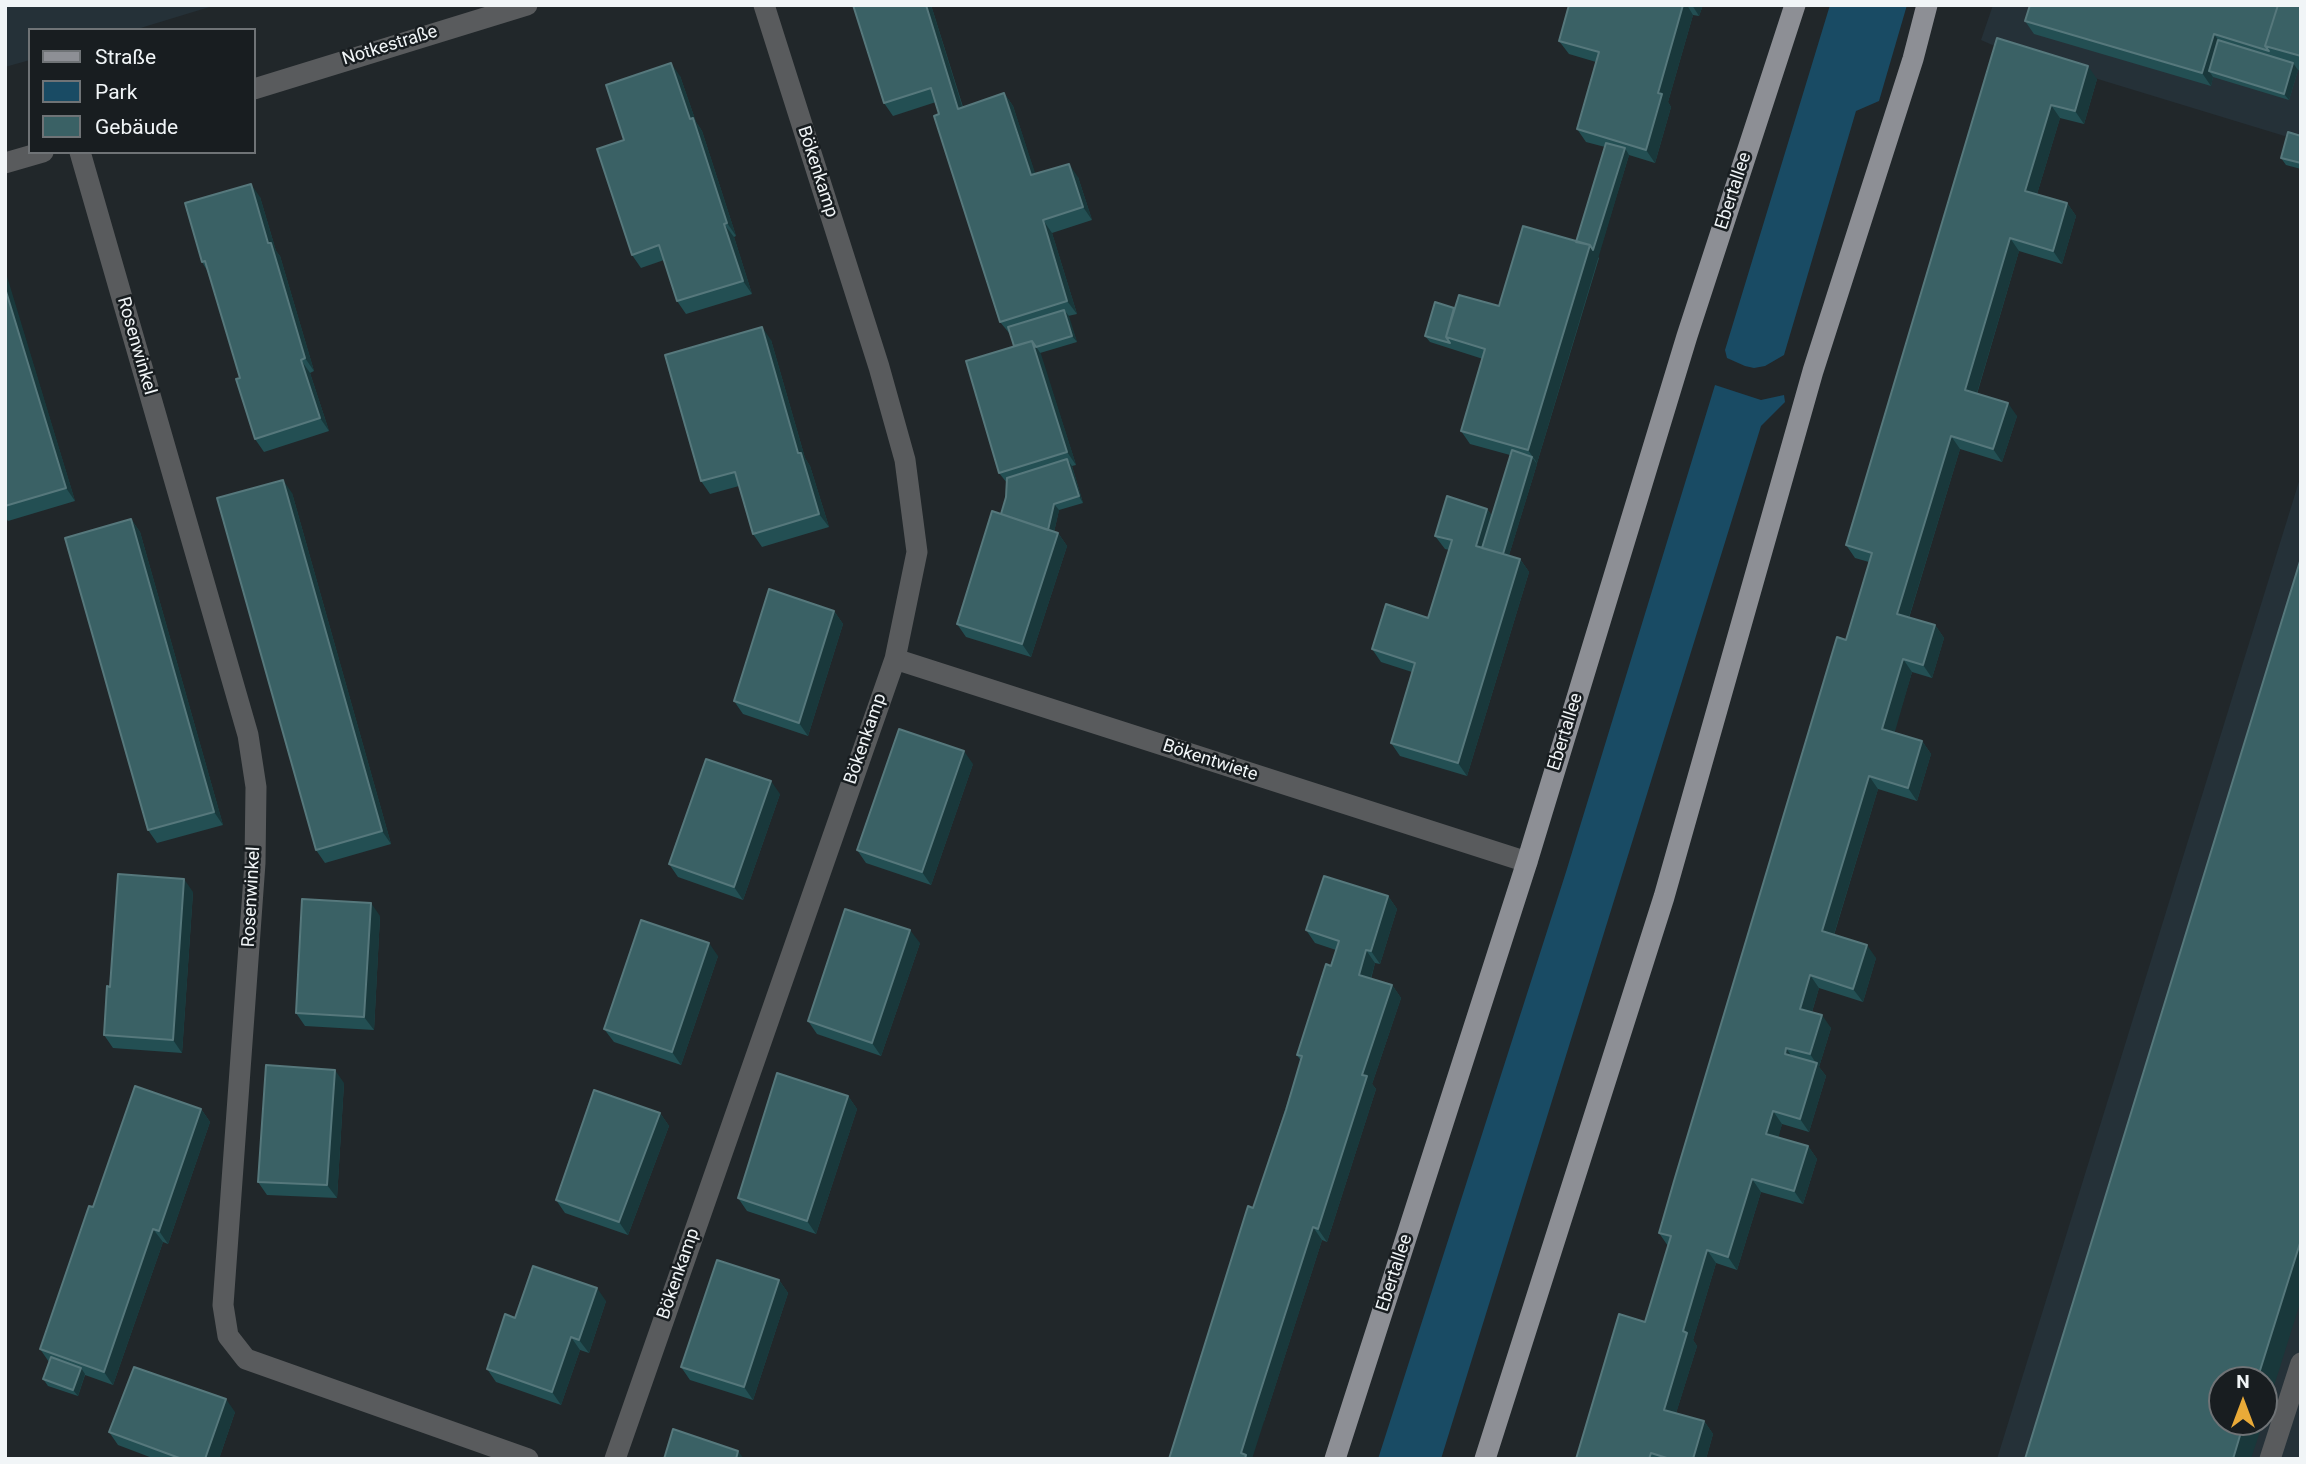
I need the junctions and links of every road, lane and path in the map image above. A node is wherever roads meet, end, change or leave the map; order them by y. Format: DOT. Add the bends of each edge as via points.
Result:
graph roads {
  1 [pos="527,5"];
  2 [pos="764,5"];
  3 [pos="1795,5"];
  4 [pos="1927,5"];
  5 [pos="256,88"];
  6 [pos="36,154"];
  7 [pos="81,154"];
  8 [pos="5,163"];
  9 [pos="895,659"];
  10 [pos="1527,862"];
  11 [pos="2301,1363"];
  12 [pos="528,1459"];
  13 [pos="615,1459"];
  14 [pos="1335,1459"];
  15 [pos="1485,1459"];
  16 [pos="2270,1459"];
  1 -- 5 [label="street, Notkestraße"];
  2 -- 9 [label="street, Bökenkamp" via="905,460 917,552"];
  3 -- 10 [label="main road, Ebertallee" via="1687,335"];
  4 -- 15 [label="main road" via="1812,371 1664,897"];
  6 -- 8 [label="street"];
  7 -- 12 [label="street, Rosenwinkel" via="244,722 256,787 255,863 223,1306 228,1336 246,1359"];
  9 -- 10 [label="street, Bökentwiete"];
  9 -- 13 [label="street, Bökenkamp"];
  10 -- 14 [label="main road, Ebertallee"];
  11 -- 16 [label="street"];
}
